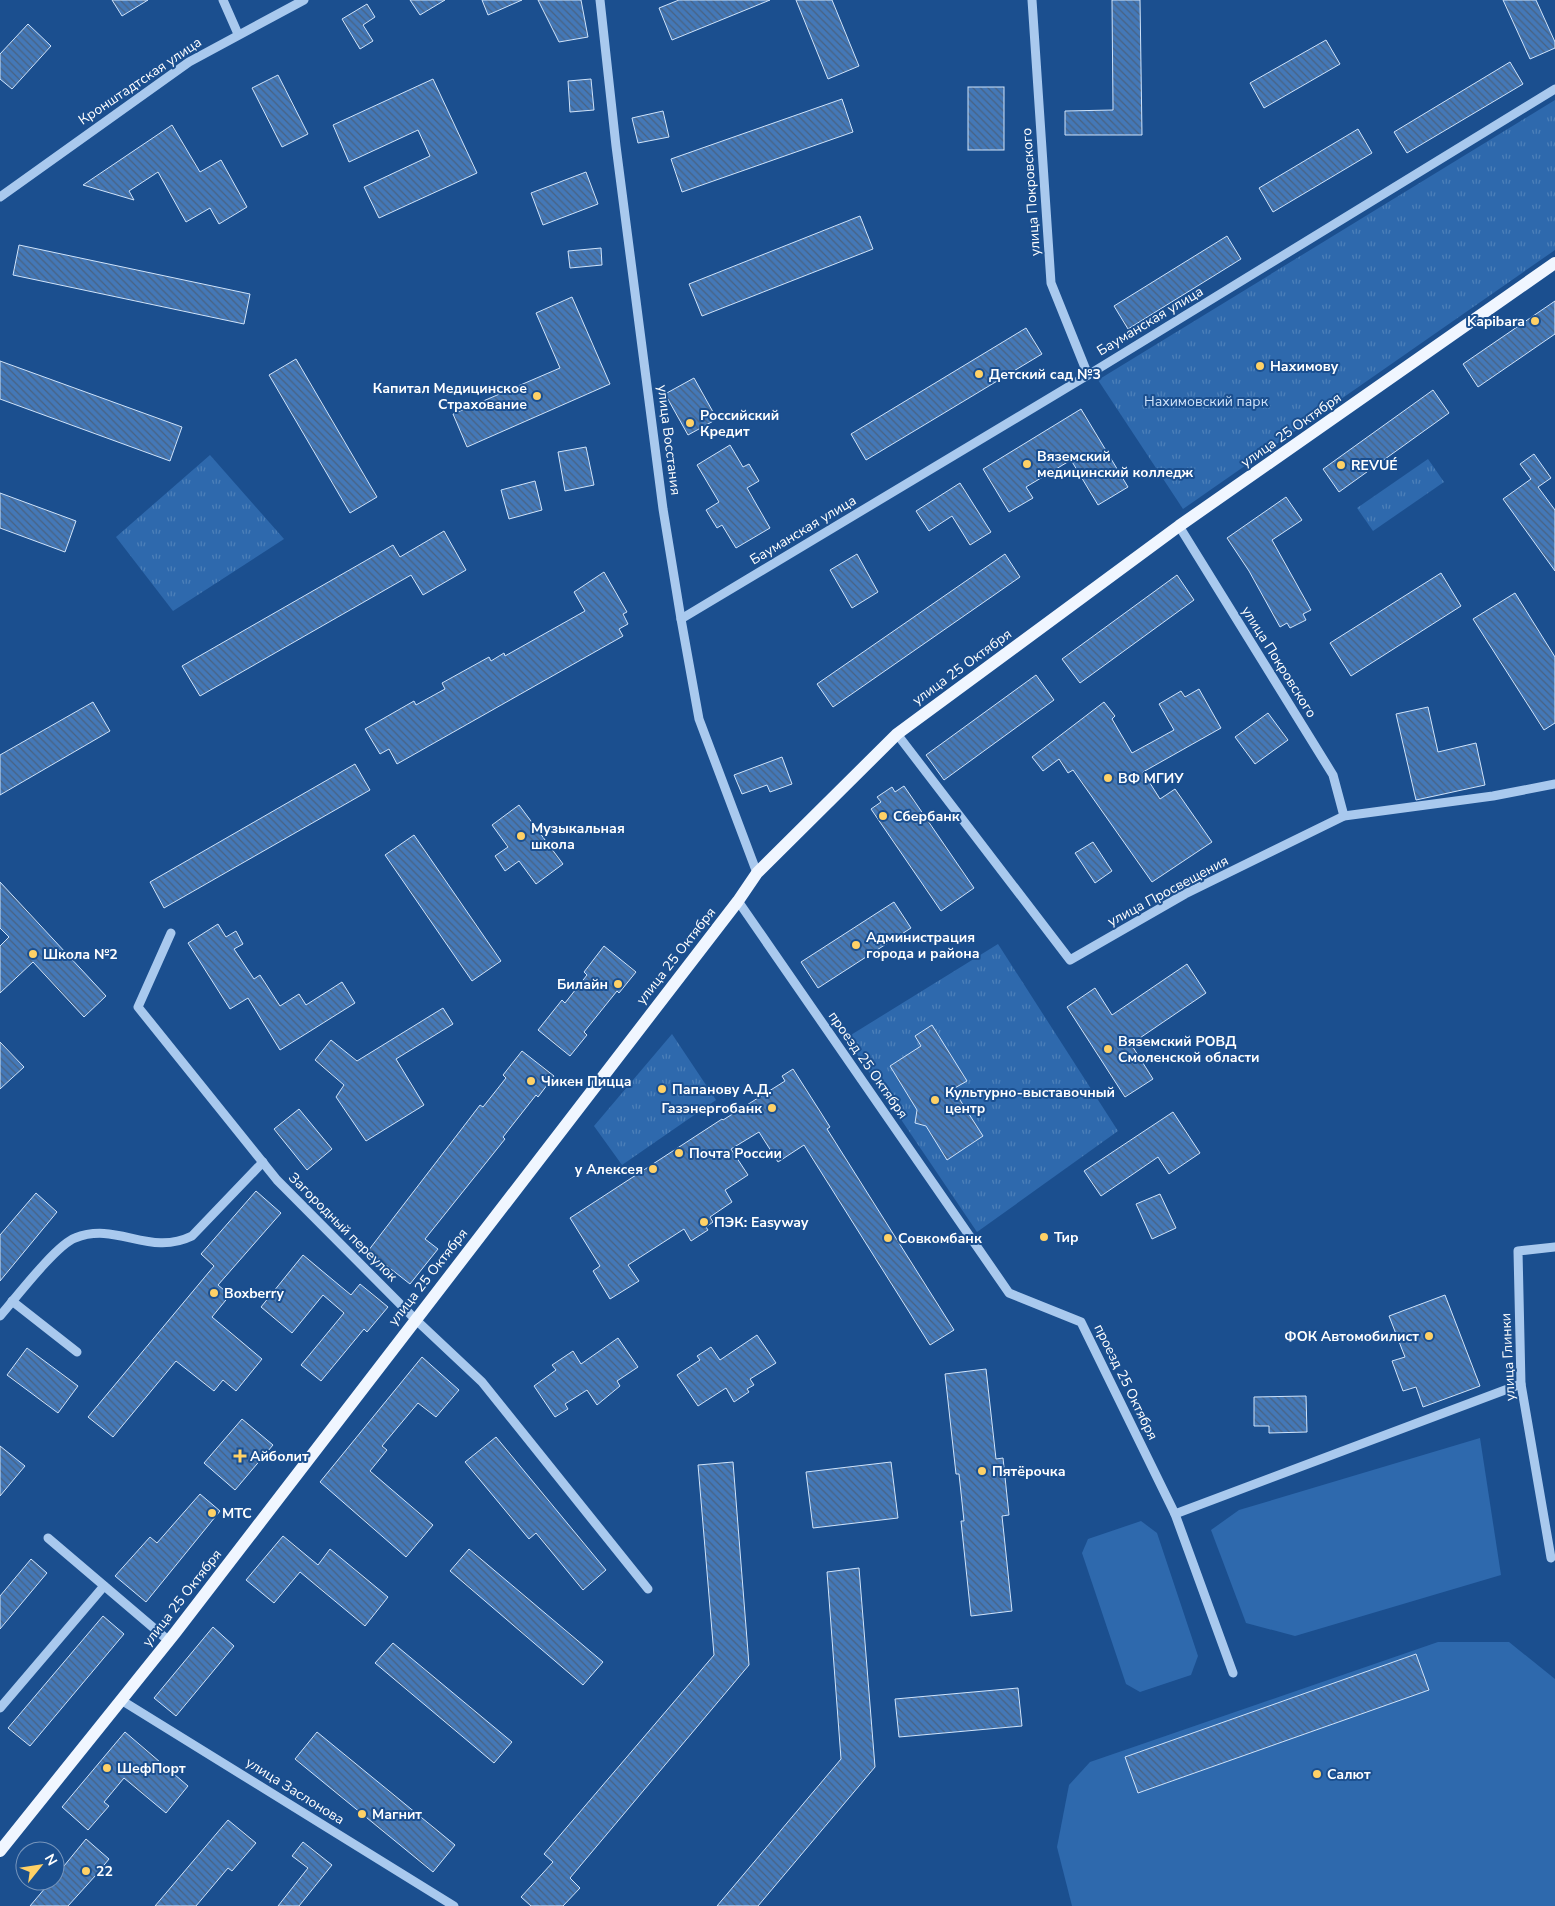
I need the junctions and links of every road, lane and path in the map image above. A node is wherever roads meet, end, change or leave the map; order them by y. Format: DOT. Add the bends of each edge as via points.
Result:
graph roads {
  1 [pos="223,0"];
  2 [pos="304,0"];
  3 [pos="600,0"];
  4 [pos="1032,0"];
  5 [pos="238,34"];
  6 [pos="1555,89"];
  7 [pos="0,197"];
  8 [pos="1555,264"];
  9 [pos="1088,375"];
  10 [pos="1179,526"];
  11 [pos="681,620"];
  12 [pos="897,734"];
  13 [pos="1555,784"];
  14 [pos="1344,816"];
  15 [pos="757,872"];
  16 [pos="738,901"];
  17 [pos="171,933"];
  18 [pos="263,1162"];
  19 [pos="1555,1247"];
  20 [pos="12,1301"];
  21 [pos="0,1316"];
  22 [pos="415,1319"];
  23 [pos="78,1352"];
  24 [pos="1521,1384"];
  25 [pos="1175,1514"];
  26 [pos="48,1538"];
  27 [pos="1551,1558"];
  28 [pos="104,1586"];
  29 [pos="648,1589"];
  30 [pos="169,1640"];
  31 [pos="1233,1673"];
  32 [pos="121,1700"];
  33 [pos="0,1708"];
  34 [pos="0,1851"];
  35 [pos="454,1906"];
  1 -- 5 [label="street"];
  2 -- 5 [label="street, Кронштадтская улица"];
  3 -- 11 [label="street, улица Восстания" via="616,146"];
  4 -- 9 [label="street, улица Покровского" via="1051,283"];
  5 -- 7 [label="street, Кронштадтская улица" via="189,62"];
  6 -- 9 [label="street, Бауманская улица"];
  8 -- 10 [label="main road, улица 25 Октября"];
  9 -- 11 [label="street, Бауманская улица"];
  10 -- 12 [label="main road, улица 25 Октября"];
  10 -- 14 [label="street, улица Покровского" via="1332,775"];
  11 -- 15 [label="street, улица Восстания" via="699,719"];
  12 -- 14 [label="street, улица Просвещения" via="1070,960 1185,894"];
  12 -- 15 [label="main road, улица 25 Октября"];
  13 -- 14 [label="street, улица Просвещения" via="1493,796"];
  15 -- 16 [label="main road, улица 25 Октября"];
  16 -- 22 [label="main road, улица 25 Октября"];
  16 -- 25 [label="street, проезд 25 Октября" via="1009,1293 1081,1322"];
  17 -- 18 [label="street, Загородный переулок" via="138,1007"];
  18 -- 20 [label="street" via="192,1236 176,1244 155,1244 114,1234 96,1233 74,1238 39,1270"];
  18 -- 22 [label="street, Загородный переулок"];
  19 -- 24 [label="street, улица Глинки" via="1518,1251"];
  20 -- 21 [label="street"];
  20 -- 23 [label="street"];
  22 -- 29 [label="street, Загородный переулок" via="482,1382"];
  22 -- 30 [label="main road, улица 25 Октября"];
  24 -- 25 [label="street"];
  24 -- 27 [label="street, улица Глинки"];
  25 -- 31 [label="street, проезд 25 Октября"];
  26 -- 28 [label="street"];
  28 -- 30 [label="street"];
  28 -- 33 [label="street"];
  30 -- 32 [label="main road, улица 25 Октября"];
  32 -- 34 [label="main road, улица 25 Октября"];
  32 -- 35 [label="street, улица Заслонова"];
}
